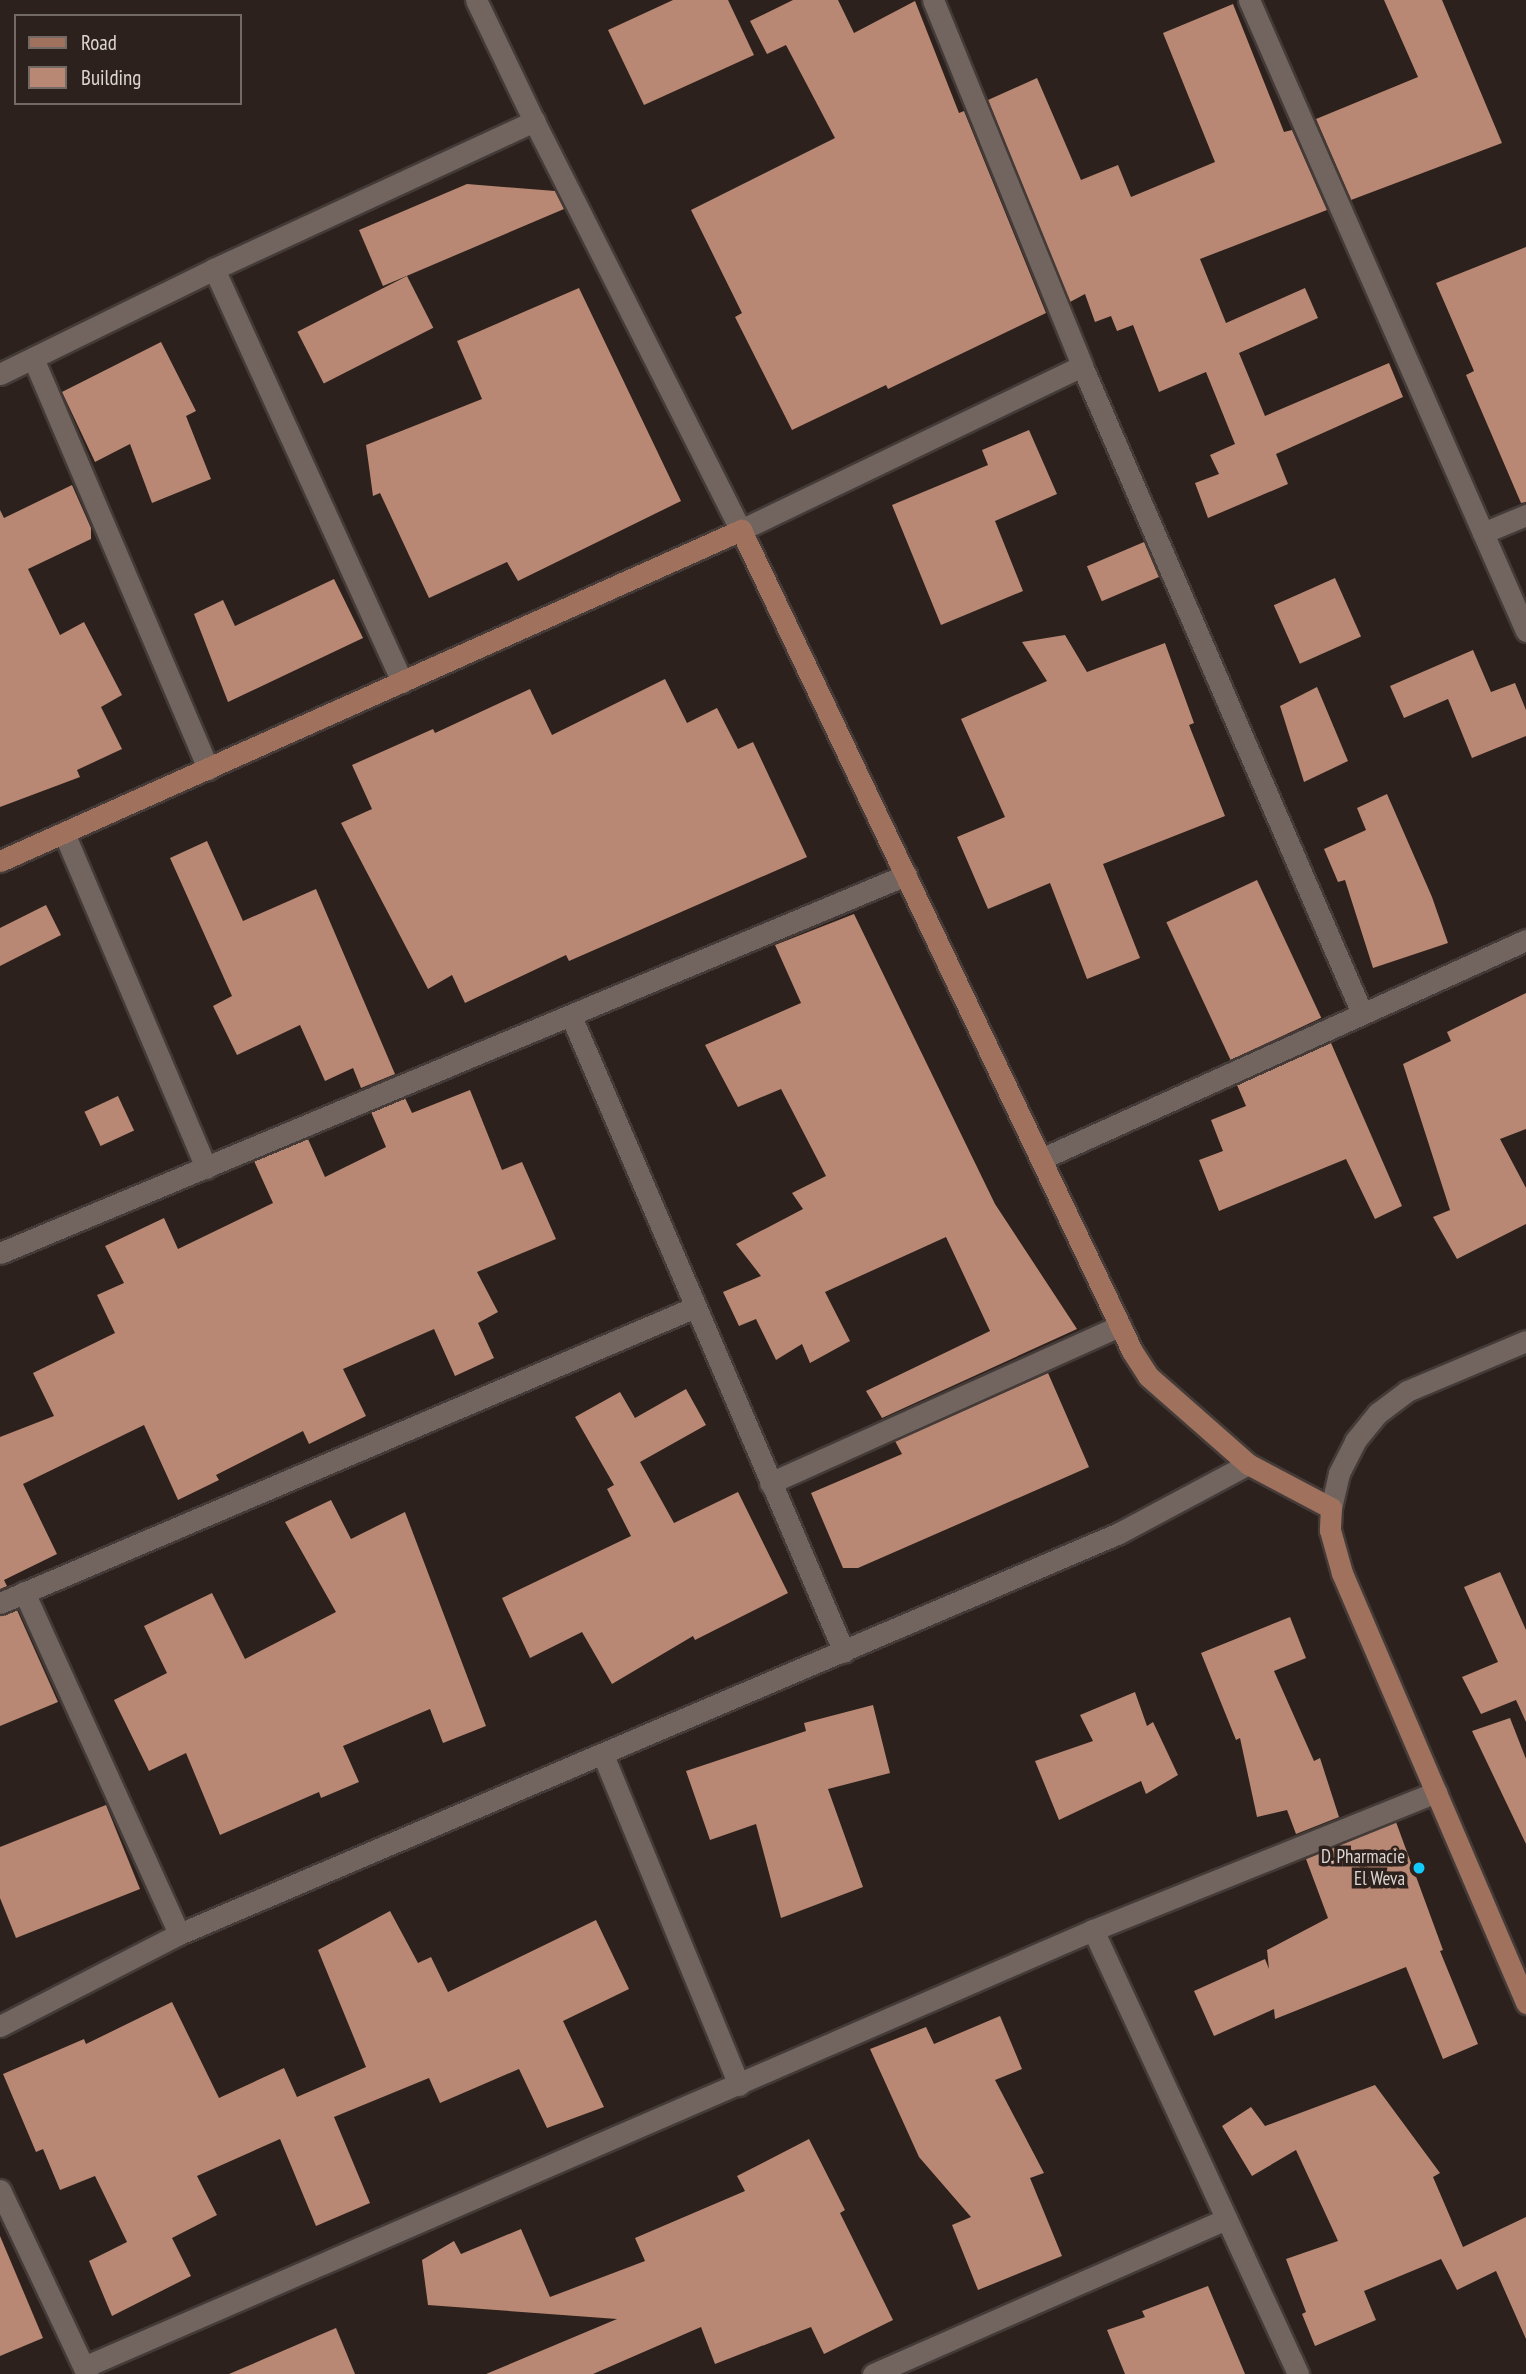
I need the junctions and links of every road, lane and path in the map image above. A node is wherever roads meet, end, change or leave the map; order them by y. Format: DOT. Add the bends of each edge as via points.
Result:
graph roads {
  1 [pos="475,0"];
  2 [pos="1249,0"];
  3 [pos="937,1"];
  4 [pos="534,121"];
  5 [pos="214,269"];
  6 [pos="33,358"];
  7 [pos="1082,366"];
  8 [pos="0,374"];
  9 [pos="1526,515"];
  10 [pos="741,530"];
  11 [pos="1483,533"];
  12 [pos="1526,631"];
  13 [pos="402,682"];
  14 [pos="208,769"];
  15 [pos="64,833"];
  16 [pos="0,861"];
  17 [pos="906,875"];
  18 [pos="1526,940"];
  19 [pos="1363,1013"];
  20 [pos="570,1016"];
  21 [pos="1041,1159"];
  22 [pos="206,1168"];
  23 [pos="0,1253"];
  24 [pos="693,1308"];
  25 [pos="1121,1325"];
  26 [pos="1526,1341"];
  27 [pos="1248,1464"];
  28 [pos="770,1483"];
  29 [pos="1331,1508"];
  30 [pos="24,1592"];
  31 [pos="0,1603"];
  32 [pos="844,1652"];
  33 [pos="603,1755"];
  34 [pos="1436,1792"];
  35 [pos="1093,1930"];
  36 [pos="179,1934"];
  37 [pos="1526,2003"];
  38 [pos="0,2026"];
  39 [pos="738,2085"];
  40 [pos="0,2190"];
  41 [pos="1226,2219"];
  42 [pos="85,2371"];
  43 [pos="873,2374"];
  44 [pos="1298,2374"];
  1 -- 4 [label="street"];
  2 -- 11 [label="street"];
  3 -- 7 [label="street"];
  4 -- 5 [label="street"];
  4 -- 10 [label="street"];
  5 -- 6 [label="street"];
  5 -- 13 [label="street"];
  6 -- 8 [label="street"];
  6 -- 14 [label="street"];
  7 -- 10 [label="street"];
  7 -- 19 [label="street"];
  9 -- 11 [label="street"];
  10 -- 13 [label="main road"];
  10 -- 17 [label="main road"];
  11 -- 12 [label="street"];
  13 -- 14 [label="main road"];
  14 -- 15 [label="main road"];
  15 -- 16 [label="main road"];
  15 -- 22 [label="street"];
  17 -- 20 [label="street"];
  17 -- 21 [label="main road"];
  18 -- 19 [label="street"];
  19 -- 21 [label="street"];
  20 -- 22 [label="street"];
  20 -- 24 [label="street"];
  21 -- 25 [label="main road"];
  22 -- 23 [label="street"];
  24 -- 28 [label="street"];
  24 -- 30 [label="street"];
  25 -- 27 [label="main road" via="1148,1376"];
  25 -- 28 [label="street"];
  26 -- 29 [label="street" via="1407,1391 1378,1413 1355,1441 1339,1473"];
  27 -- 29 [label="main road"];
  27 -- 32 [label="street" via="1119,1533"];
  28 -- 32 [label="street"];
  29 -- 34 [label="main road" via="1334,1552"];
  30 -- 31 [label="street"];
  30 -- 36 [label="street"];
  32 -- 33 [label="street"];
  33 -- 36 [label="street"];
  33 -- 39 [label="street"];
  34 -- 35 [label="street"];
  34 -- 37 [label="main road"];
  35 -- 39 [label="street"];
  35 -- 41 [label="street"];
  36 -- 38 [label="street"];
  39 -- 42 [label="street"];
  40 -- 42 [label="street"];
  41 -- 43 [label="street"];
  41 -- 44 [label="street"];
}
